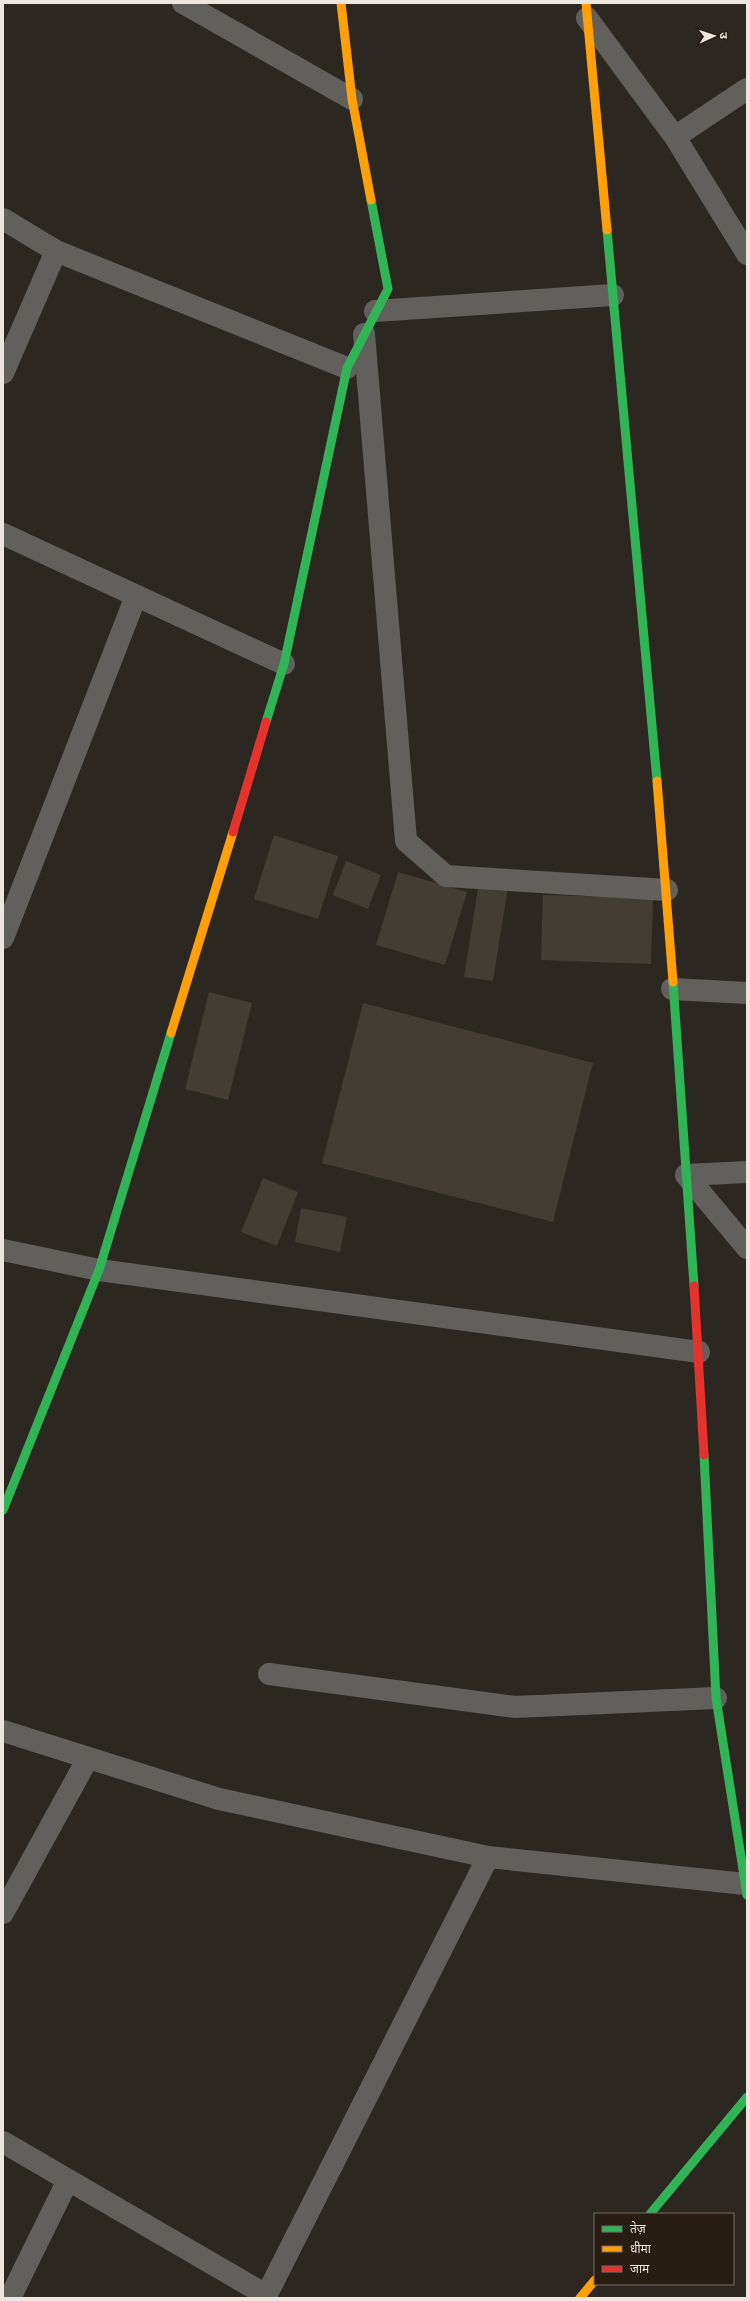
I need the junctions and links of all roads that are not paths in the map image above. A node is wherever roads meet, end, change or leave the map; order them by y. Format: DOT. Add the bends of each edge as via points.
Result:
graph roads {
  1 [pos="183,3"];
  2 [pos="341,3"];
  3 [pos="587,11"];
  4 [pos="747,89"];
  5 [pos="352,99"];
  6 [pos="675,137"];
  7 [pos="3,219"];
  8 [pos="56,251"];
  9 [pos="747,254"];
  10 [pos="613,295"];
  11 [pos="375,311"];
  12 [pos="364,334"];
  13 [pos="347,368"];
  14 [pos="3,373"];
  15 [pos="3,534"];
  16 [pos="136,596"];
  17 [pos="284,664"];
  18 [pos="667,890"];
  19 [pos="3,938"];
  20 [pos="672,989"];
  21 [pos="747,993"];
  22 [pos="747,1172"];
  23 [pos="686,1175"];
  24 [pos="747,1248"];
  25 [pos="3,1250"];
  26 [pos="99,1270"];
  27 [pos="699,1352"];
  28 [pos="3,1510"];
  29 [pos="270,1674"];
  30 [pos="716,1698"];
  31 [pos="3,1731"];
  32 [pos="88,1758"];
  33 [pos="488,1857"];
  34 [pos="746,1889"];
  35 [pos="3,1913"];
  36 [pos="747,2097"];
  37 [pos="3,2142"];
  38 [pos="68,2180"];
  39 [pos="651,2213"];
  40 [pos="594,2281"];
  41 [pos="265,2296"];
  42 [pos="10,2298"];
  43 [pos="580,2298"];
  1 -- 5 [label="street"];
  2 -- 5 [label="street"];
  3 -- 6 [label="street"];
  3 -- 10 [label="street"];
  4 -- 6 [label="street"];
  5 -- 11 [label="street" via="388,289"];
  6 -- 9 [label="street"];
  7 -- 8 [label="street"];
  8 -- 13 [label="street"];
  8 -- 14 [label="street"];
  10 -- 11 [label="street"];
  10 -- 18 [label="street"];
  11 -- 12 [label="street"];
  12 -- 13 [label="street"];
  12 -- 18 [label="street" via="406,841 446,876"];
  13 -- 17 [label="street"];
  15 -- 16 [label="street"];
  16 -- 17 [label="street"];
  16 -- 19 [label="street"];
  17 -- 26 [label="street"];
  18 -- 20 [label="street"];
  20 -- 21 [label="street"];
  20 -- 23 [label="street"];
  22 -- 23 [label="street"];
  23 -- 24 [label="street"];
  23 -- 27 [label="street"];
  25 -- 26 [label="street"];
  26 -- 27 [label="street"];
  26 -- 28 [label="street"];
  27 -- 30 [label="street"];
  29 -- 30 [label="street" via="515,1707"];
  30 -- 34 [label="street"];
  31 -- 32 [label="street"];
  32 -- 33 [label="street" via="219,1799"];
  32 -- 35 [label="street"];
  33 -- 34 [label="street"];
  33 -- 41 [label="street"];
  36 -- 39 [label="street"];
  37 -- 38 [label="street"];
  38 -- 41 [label="street"];
  38 -- 42 [label="street"];
  40 -- 43 [label="street"];
}
